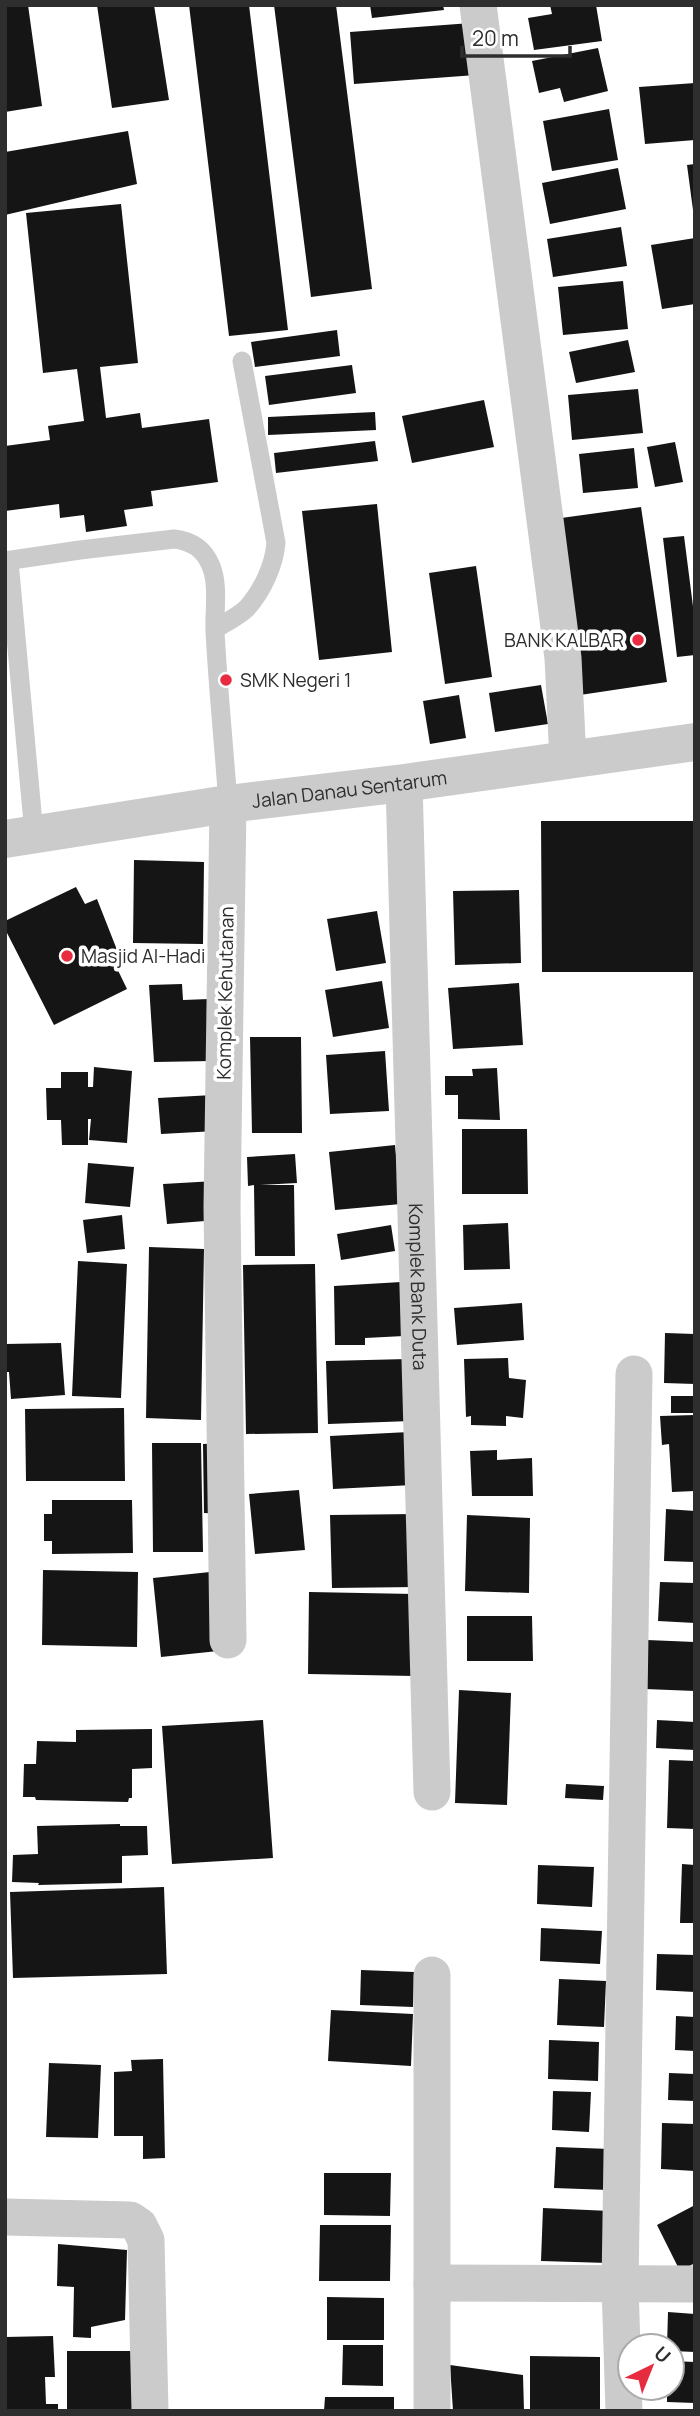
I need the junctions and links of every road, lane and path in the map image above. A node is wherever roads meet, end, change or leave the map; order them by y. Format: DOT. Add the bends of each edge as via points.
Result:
graph roads {
  1 [pos="478,5"];
  2 [pos="242,361"];
  3 [pos="7,561"];
  4 [pos="215,629"];
  5 [pos="695,742"];
  6 [pos="568,760"];
  7 [pos="404,783"];
  8 [pos="228,804"];
  9 [pos="20,837"];
  10 [pos="634,1374"];
  11 [pos="228,1640"];
  12 [pos="432,1792"];
  13 [pos="432,1975"];
  14 [pos="5,2217"];
  15 [pos="432,2283"];
  16 [pos="695,2284"];
  17 [pos="620,2285"];
  18 [pos="150,2411"];
  19 [pos="432,2411"];
  20 [pos="624,2411"];
  1 -- 6 [label="street" via="563,658"];
  2 -- 4 [label="lane" via="276,542 274,559 253,600"];
  3 -- 4 [label="lane, Komplek Kehutanan" via="187,540 201,549 211,567"];
  3 -- 9 [label="lane"];
  4 -- 8 [label="lane, Komplek Kehutanan"];
  5 -- 6 [label="street, Jalan Danau Sentarum"];
  6 -- 7 [label="street, Jalan Danau Sentarum"];
  7 -- 8 [label="street, Jalan Danau Sentarum"];
  7 -- 12 [label="street, Komplek Bank Duta"];
  8 -- 9 [label="street, Jalan Danau Sentarum"];
  8 -- 11 [label="street, Komplek Kehutanan" via="222,1207"];
  10 -- 17 [label="street"];
  13 -- 15 [label="street"];
  14 -- 18 [label="street" via="130,2220 139,2226 146,2240"];
  15 -- 17 [label="street"];
  15 -- 19 [label="street"];
  16 -- 17 [label="street"];
  17 -- 20 [label="street"];
}
